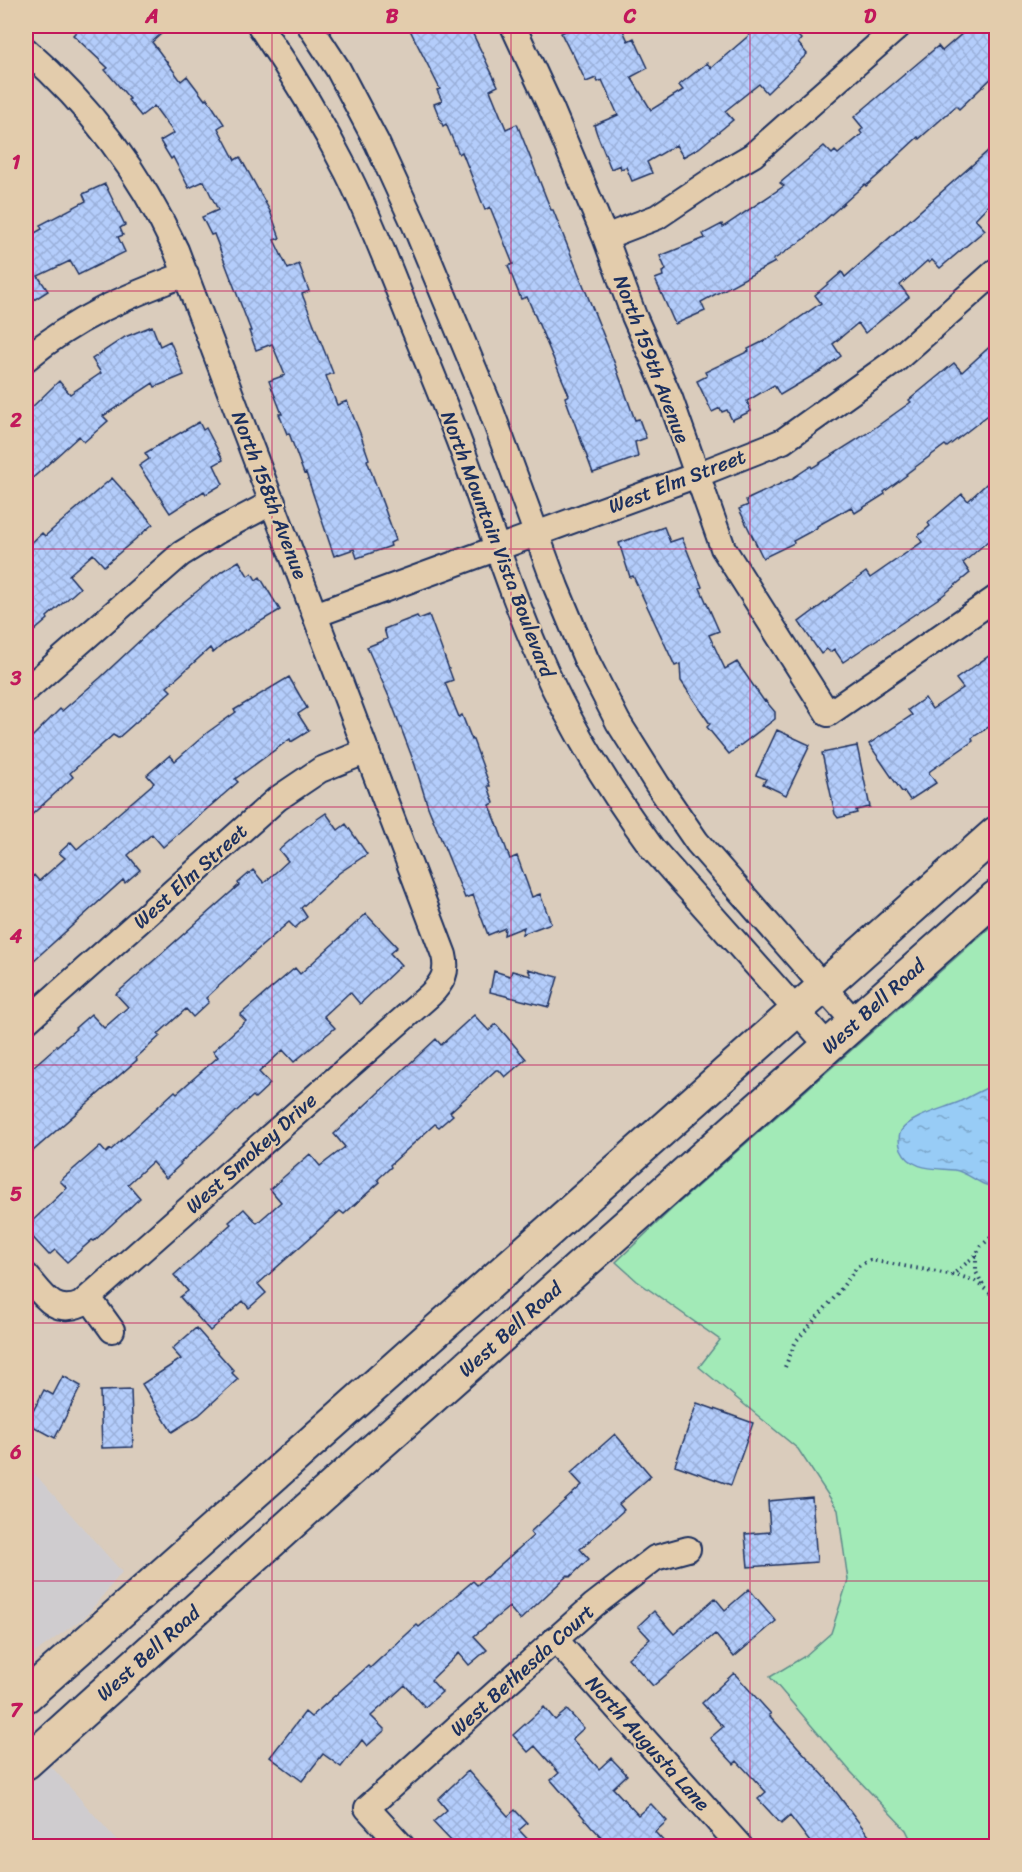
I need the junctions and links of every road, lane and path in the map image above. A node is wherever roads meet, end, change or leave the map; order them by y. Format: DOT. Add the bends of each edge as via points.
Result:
graph roads {
  1 [pos="260,26"];
  2 [pos="310,26"];
  3 [pos="513,26"];
  4 [pos="899,26"];
  5 [pos="26,50"];
  6 [pos="605,237"];
  7 [pos="996,271"];
  8 [pos="186,274"];
  9 [pos="26,359"];
  10 [pos="697,475"];
  11 [pos="273,501"];
  12 [pos="537,533"];
  13 [pos="497,547"];
  14 [pos="996,598"];
  15 [pos="315,615"];
  16 [pos="26,690"];
  17 [pos="367,751"];
  18 [pos="996,834"];
  19 [pos="996,897"];
  20 [pos="444,977"];
  21 [pos="824,987"];
  22 [pos="796,1011"];
  23 [pos="26,1022"];
  24 [pos="854,1022"];
  25 [pos="828,1046"];
  26 [pos="996,1233"];
  27 [pos="976,1255"];
  28 [pos="26,1275"];
  29 [pos="951,1276"];
  30 [pos="985,1287"];
  31 [pos="89,1298"];
  32 [pos="996,1298"];
  33 [pos="112,1330"];
  34 [pos="785,1367"];
  35 [pos="688,1549"];
  36 [pos="555,1639"];
  37 [pos="26,1696"];
  38 [pos="26,1763"];
  39 [pos="402,1846"];
  40 [pos="740,1846"];
  1 -- 13 [label="street, North Mountain Vista Boulevard" via="347,173 428,363"];
  2 -- 12 [label="street, North Mountain Vista Boulevard" via="377,143 415,226"];
  3 -- 6 [label="street, North 159th Avenue"];
  4 -- 6 [label="street" via="753,155 657,217"];
  5 -- 8 [label="street, North 158th Avenue" via="72,95 124,159 152,203"];
  6 -- 10 [label="street, North 159th Avenue"];
  7 -- 10 [label="street, West Elm Street" via="895,362 783,441"];
  8 -- 9 [label="street" via="96,311"];
  8 -- 11 [label="street, North 158th Avenue"];
  10 -- 12 [label="street, West Elm Street"];
  10 -- 14 [label="street, North 159th Avenue" via="723,548 828,714"];
  11 -- 15 [label="street, North 158th Avenue"];
  11 -- 16 [label="street" via="181,554"];
  12 -- 13 [label="street, West Elm Street"];
  12 -- 21 [label="street, North Mountain Vista Boulevard" via="586,660 636,752 697,842"];
  13 -- 15 [label="street, West Elm Street"];
  13 -- 22 [label="street, North Mountain Vista Boulevard" via="540,659 576,731 630,818 670,871"];
  15 -- 17 [label="street, North 158th Avenue"];
  17 -- 20 [label="street, North 158th Avenue" via="444,955"];
  17 -- 23 [label="street, West Elm Street" via="320,770 277,799"];
  18 -- 21 [label="main road"];
  19 -- 24 [label="main road, West Bell Road"];
  20 -- 31 [label="street, West Smokey Drive" via="439,987"];
  21 -- 22 [label="main road"];
  21 -- 24 [label="street, North Mountain Vista Boulevard"];
  22 -- 25 [label="street, North Mountain Vista Boulevard"];
  22 -- 37 [label="main road"];
  24 -- 25 [label="main road, West Bell Road"];
  25 -- 38 [label="main road, West Bell Road"];
  26 -- 27 [label="path"];
  27 -- 29 [label="path"];
  27 -- 30 [label="path" via="976,1272"];
  28 -- 31 [label="street, West Smokey Drive" via="49,1301 63,1308"];
  29 -- 30 [label="path"];
  29 -- 34 [label="path" via="870,1260 856,1267 796,1341"];
  30 -- 32 [label="path"];
  31 -- 33 [label="street"];
  35 -- 36 [label="street, West Bethesda Court" via="655,1558"];
  36 -- 39 [label="street, West Bethesda Court" via="368,1808"];
  36 -- 40 [label="street, North Augusta Lane"];
}
